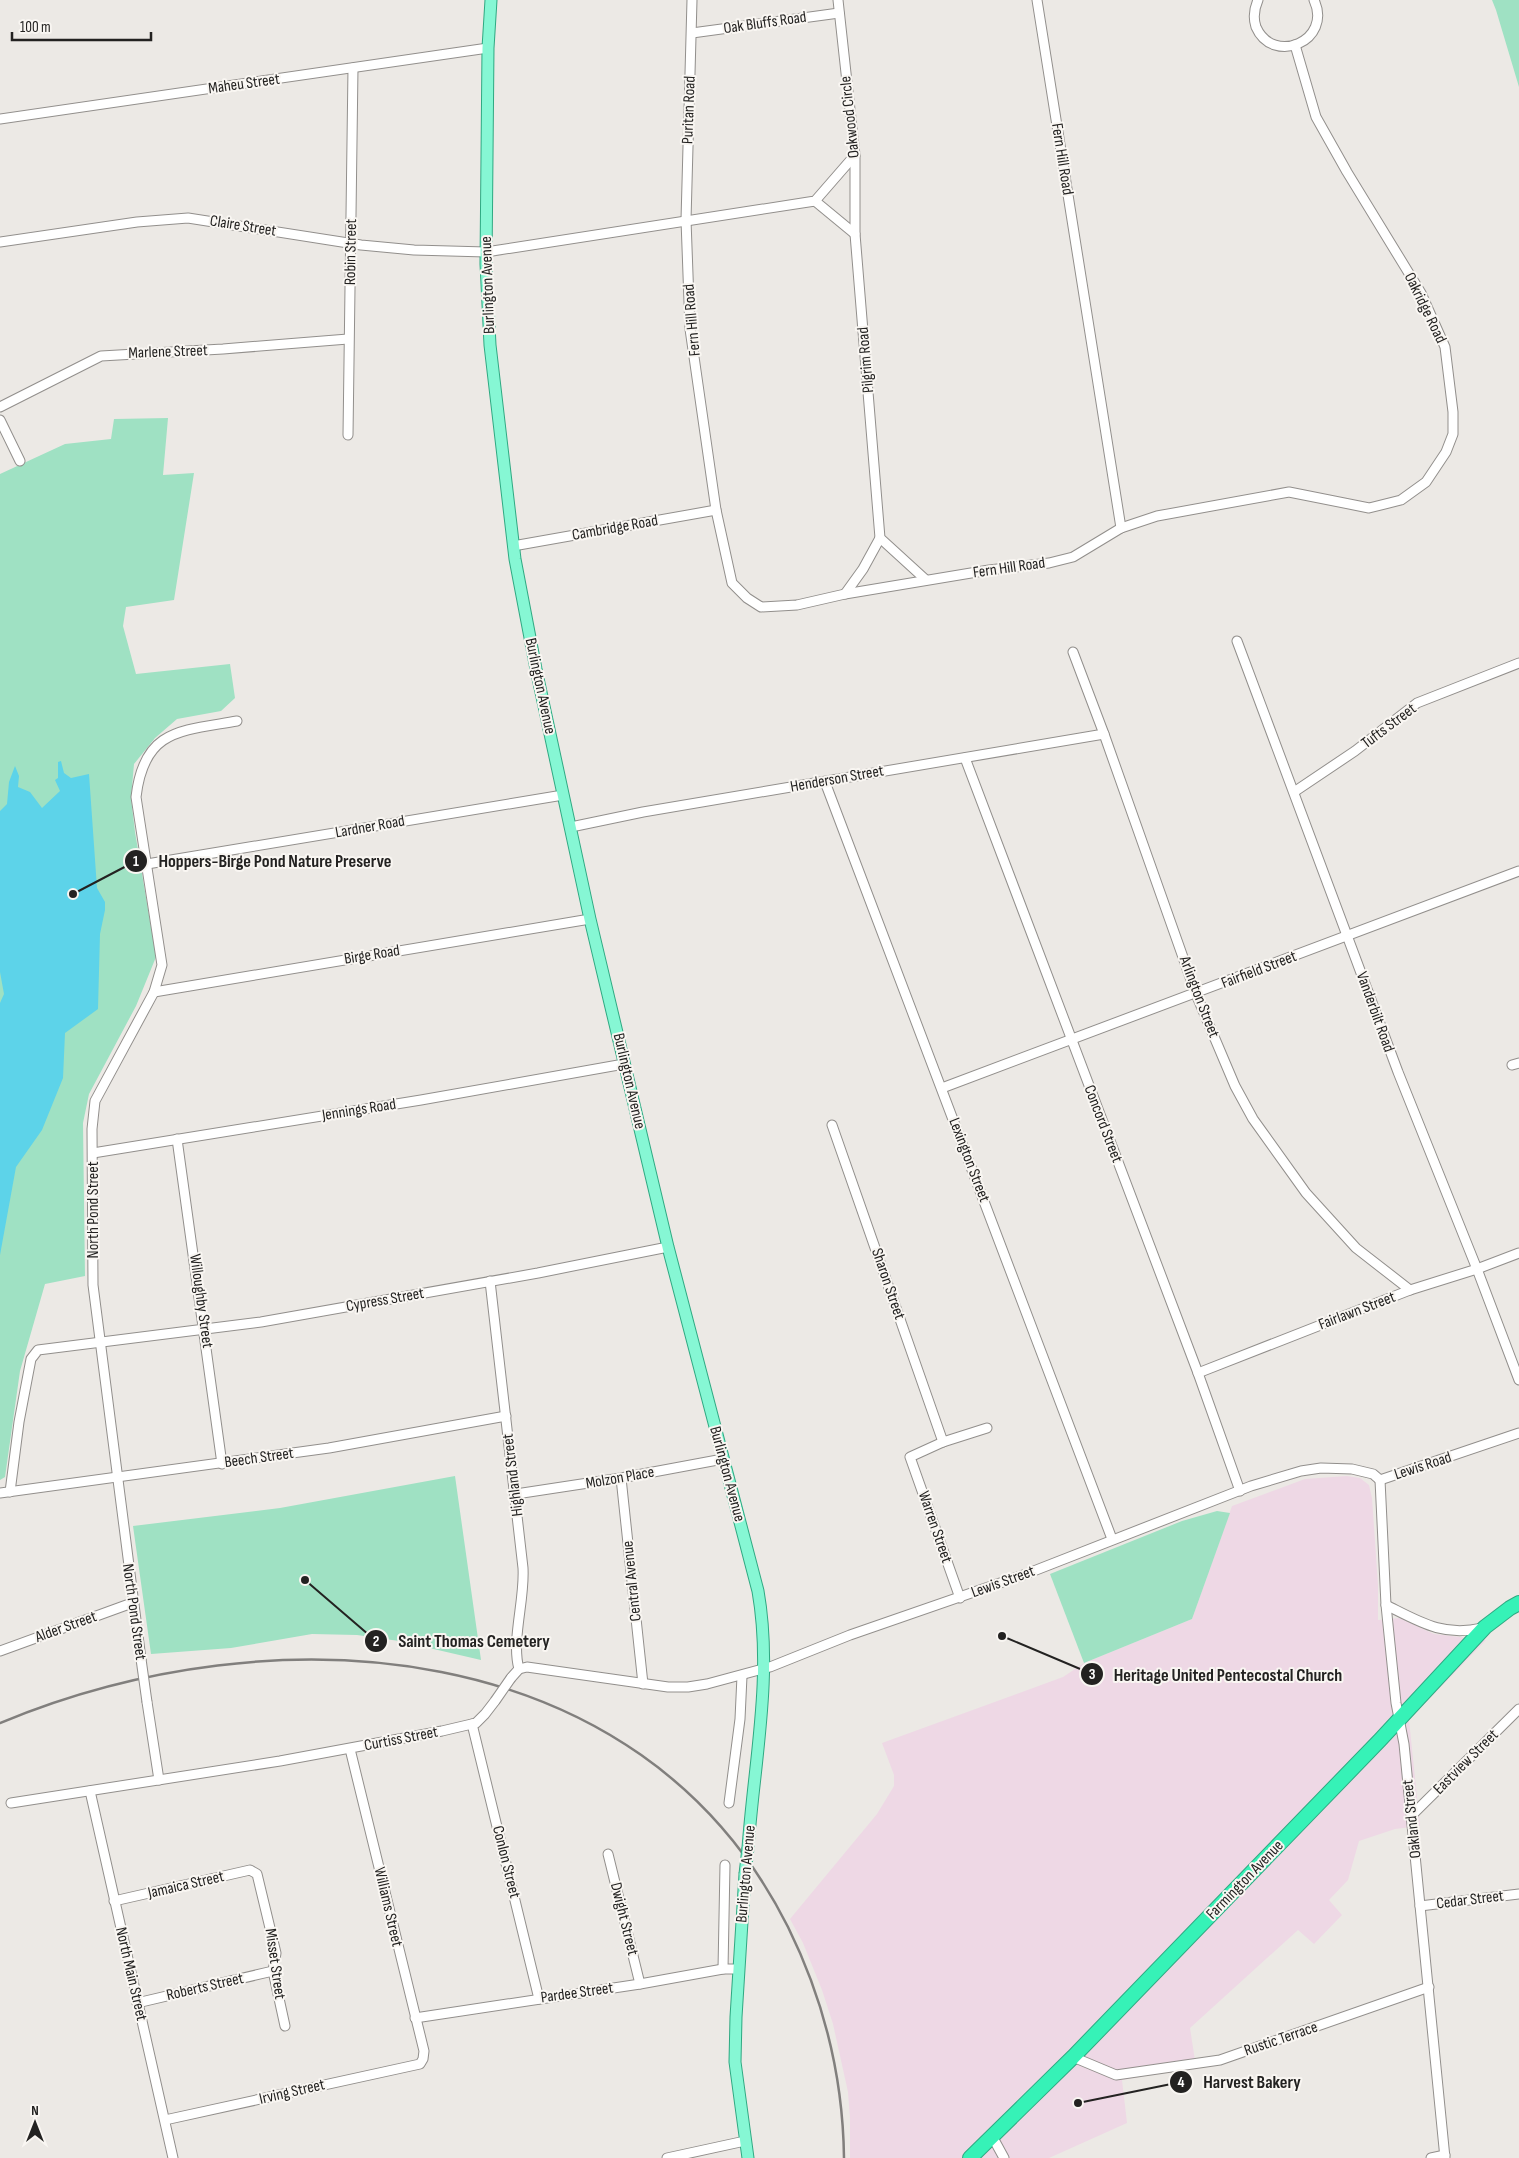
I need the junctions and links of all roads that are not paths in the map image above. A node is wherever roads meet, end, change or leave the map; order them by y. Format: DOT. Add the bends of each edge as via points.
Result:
graph roads {
  1 [pos="491,0"];
  2 [pos="692,0"];
  3 [pos="838,0"];
  4 [pos="1037,0"];
  5 [pos="1258,0"];
  6 [pos="1314,0"];
  7 [pos="839,12"];
  8 [pos="692,33"];
  9 [pos="1295,45"];
  10 [pos="488,48"];
  11 [pos="353,68"];
  12 [pos="0,119"];
  13 [pos="856,155"];
  14 [pos="815,201"];
  15 [pos="686,220"];
  16 [pos="855,234"];
  17 [pos="0,242"];
  18 [pos="351,243"];
  19 [pos="486,252"];
  20 [pos="348,339"];
  21 [pos="0,407"];
  22 [pos="0,420"];
  23 [pos="348,435"];
  24 [pos="20,461"];
  25 [pos="716,510"];
  26 [pos="1121,528"];
  27 [pos="880,538"];
  28 [pos="513,546"];
  29 [pos="926,580"];
  30 [pos="845,594"];
  31 [pos="1237,641"];
  32 [pos="1073,652"];
  33 [pos="1519,663"];
  34 [pos="237,721"];
  35 [pos="1104,734"];
  36 [pos="965,758"];
  37 [pos="825,782"];
  38 [pos="1294,792"];
  39 [pos="563,795"];
  40 [pos="571,826"];
  41 [pos="147,864"];
  42 [pos="1519,871"];
  43 [pos="590,919"];
  44 [pos="1347,936"];
  45 [pos="154,992"];
  46 [pos="1196,994"];
  47 [pos="1071,1040"];
  48 [pos="624,1064"];
  49 [pos="942,1088"];
  50 [pos="832,1126"];
  51 [pos="177,1138"];
  52 [pos="93,1153"];
  53 [pos="668,1248"];
  54 [pos="1519,1253"];
  55 [pos="1477,1269"];
  56 [pos="490,1281"];
  57 [pos="1410,1290"];
  58 [pos="205,1330"];
  59 [pos="100,1343"];
  60 [pos="1198,1373"];
  61 [pos="1519,1380"];
  62 [pos="506,1416"];
  63 [pos="987,1428"];
  64 [pos="1519,1432"];
  65 [pos="943,1442"];
  66 [pos="723,1459"];
  67 [pos="222,1464"];
  68 [pos="116,1478"];
  69 [pos="621,1478"];
  70 [pos="1380,1480"];
  71 [pos="1240,1491"];
  72 [pos="10,1492"];
  73 [pos="0,1493"];
  74 [pos="516,1494"];
  75 [pos="1112,1539"];
  76 [pos="960,1598"];
  77 [pos="132,1603"];
  78 [pos="1519,1603"];
  79 [pos="1386,1605"];
  80 [pos="1485,1627"];
  81 [pos="0,1651"];
  82 [pos="519,1669"];
  83 [pos="764,1669"];
  84 [pos="742,1676"];
  85 [pos="643,1684"];
  86 [pos="1519,1709"];
  87 [pos="1399,1719"];
  88 [pos="472,1724"];
  89 [pos="350,1749"];
  90 [pos="159,1780"];
  91 [pos="90,1791"];
  92 [pos="11,1803"];
  93 [pos="729,1803"];
  94 [pos="1412,1815"];
  95 [pos="608,1854"];
  96 [pos="725,1865"];
  97 [pos="257,1874"];
  98 [pos="1519,1894"];
  99 [pos="114,1901"];
  100 [pos="1420,1906"];
  101 [pos="739,1968"];
  102 [pos="723,1969"];
  103 [pos="273,1972"];
  104 [pos="640,1984"];
  105 [pos="1429,1987"];
  106 [pos="539,1999"];
  107 [pos="137,2003"];
  108 [pos="414,2018"];
  109 [pos="285,2026"];
  110 [pos="1073,2057"];
  111 [pos="420,2064"];
  112 [pos="165,2120"];
  113 [pos="992,2136"];
  114 [pos="745,2141"];
  115 [pos="1445,2157"];
  116 [pos="173,2158"];
  117 [pos="667,2158"];
  118 [pos="748,2158"];
  119 [pos="970,2158"];
  120 [pos="1004,2158"];
  121 [pos="1431,2158"];
  1 -- 10 [label="main road, Burlington Avenue"];
  2 -- 8 [label="street, Puritan Road"];
  3 -- 7 [label="street, Oakwood Circle"];
  4 -- 26 [label="street, Fern Hill Road"];
  5 -- 9 [label="street" via="1254,19 1262,36 1277,45"];
  6 -- 9 [label="street" via="1318,11 1316,26 1308,38"];
  7 -- 8 [label="street, Oak Bluffs Road"];
  7 -- 13 [label="street, Oakwood Circle"];
  8 -- 15 [label="street, Puritan Road"];
  9 -- 26 [label="street, Oakridge Road" via="1316,117 1421,293 1445,347 1453,434 1446,452 1426,482 1401,500 1369,508 1289,492 1158,516"];
  10 -- 11 [label="street, Maheu Street"];
  10 -- 19 [label="main road, Burlington Avenue"];
  11 -- 12 [label="street, Maheu Street"];
  11 -- 18 [label="street, Robin Street"];
  13 -- 14 [label="street"];
  13 -- 16 [label="street, Oakwood Circle"];
  14 -- 15 [label="street"];
  14 -- 16 [label="street"];
  15 -- 19 [label="street"];
  15 -- 25 [label="street, Fern Hill Road" via="690,329"];
  16 -- 27 [label="street, Pilgrim Road"];
  17 -- 18 [label="street, Claire Street" via="188,218"];
  18 -- 19 [label="street, Claire Street" via="414,250"];
  18 -- 20 [label="street, Robin Street"];
  19 -- 28 [label="main road, Burlington Avenue" via="490,345"];
  20 -- 21 [label="street, Marlene Street" via="101,356"];
  20 -- 23 [label="street, Robin Street"];
  22 -- 24 [label="street"];
  25 -- 28 [label="street, Cambridge Road"];
  25 -- 30 [label="street, Fern Hill Road" via="732,583 747,598 761,607 797,605"];
  26 -- 29 [label="street, Fern Hill Road" via="1073,557"];
  27 -- 29 [label="street"];
  27 -- 30 [label="street"];
  28 -- 39 [label="main road, Burlington Avenue"];
  29 -- 30 [label="street, Fern Hill Road"];
  31 -- 38 [label="street, Vanderbilt Road"];
  32 -- 35 [label="street, Arlington Street"];
  33 -- 38 [label="street, Tufts Street" via="1418,703"];
  34 -- 41 [label="street, North Pond Street" via="166,736 148,754 139,775 136,797"];
  35 -- 36 [label="street, Henderson Street"];
  35 -- 46 [label="street, Arlington Street"];
  36 -- 37 [label="street, Henderson Street"];
  36 -- 47 [label="street, Concord Street"];
  37 -- 40 [label="street, Henderson Street"];
  37 -- 49 [label="street, Lexington Street"];
  38 -- 44 [label="street, Vanderbilt Road"];
  39 -- 40 [label="main road, Burlington Avenue"];
  39 -- 41 [label="street, Lardner Road"];
  40 -- 43 [label="main road, Burlington Avenue"];
  41 -- 45 [label="street, North Pond Street" via="162,966"];
  42 -- 44 [label="street, Fairfield Street"];
  43 -- 45 [label="street, Birge Road"];
  43 -- 48 [label="main road, Burlington Avenue"];
  44 -- 46 [label="street, Fairfield Street"];
  44 -- 55 [label="street, Vanderbilt Road"];
  45 -- 52 [label="street, North Pond Street" via="95,1101"];
  46 -- 47 [label="street, Fairfield Street"];
  46 -- 57 [label="street, Arlington Street" via="1244,1103 1300,1186 1356,1248"];
  47 -- 49 [label="street, Fairfield Street"];
  47 -- 60 [label="street, Concord Street"];
  48 -- 51 [label="street, Jennings Road"];
  48 -- 53 [label="main road, Burlington Avenue"];
  49 -- 75 [label="street, Lexington Street"];
  50 -- 65 [label="street, Sharon Street"];
  51 -- 52 [label="street, Jennings Road"];
  51 -- 58 [label="street, Willoughby Street"];
  52 -- 59 [label="street, North Pond Street" via="93,1285"];
  53 -- 56 [label="street, Cypress Street"];
  53 -- 66 [label="main road, Burlington Avenue"];
  54 -- 55 [label="street, Fairlawn Street"];
  55 -- 57 [label="street, Fairlawn Street"];
  55 -- 61 [label="street, Vanderbilt Road"];
  56 -- 58 [label="street, Cypress Street"];
  56 -- 62 [label="street, Highland Street"];
  57 -- 60 [label="street, Fairlawn Street"];
  58 -- 59 [label="street, Cypress Street"];
  58 -- 67 [label="street, Willoughby Street"];
  59 -- 68 [label="street, North Pond Street"];
  59 -- 72 [label="street, Cypress Street" via="38,1350 31,1359"];
  60 -- 71 [label="street, Concord Street"];
  62 -- 67 [label="street, Beech Street"];
  62 -- 74 [label="street, Highland Street"];
  63 -- 65 [label="street"];
  64 -- 70 [label="street, Lewis Road"];
  65 -- 76 [label="street, Warren Street" via="910,1457"];
  66 -- 69 [label="street, Molzon Place"];
  66 -- 83 [label="main road, Burlington Avenue" via="758,1591"];
  67 -- 68 [label="street, Beech Street"];
  68 -- 72 [label="street, Beech Street"];
  68 -- 77 [label="street, North Pond Street"];
  69 -- 74 [label="street, Molzon Place"];
  69 -- 85 [label="street, Central Avenue"];
  70 -- 71 [label="street, Lewis Road" via="1373,1474 1352,1469 1321,1468 1301,1471"];
  70 -- 79 [label="street, Oakland Street"];
  71 -- 75 [label="street, Lewis Street"];
  72 -- 73 [label="street, Beech Street"];
  74 -- 82 [label="street, Highland Street" via="524,1582 516,1652"];
  75 -- 76 [label="street, Lewis Street"];
  76 -- 83 [label="street, Lewis Street" via="850,1635"];
  77 -- 81 [label="street, Alder Street"];
  77 -- 90 [label="street, North Pond Street, bridge"];
  78 -- 80 [label="highway, Farmington Avenue"];
  79 -- 80 [label="street" via="1444,1631"];
  79 -- 87 [label="street, Oakland Street"];
  80 -- 87 [label="highway, Farmington Avenue"];
  82 -- 85 [label="street" via="527,1667"];
  82 -- 88 [label="street, bridge" via="485,1714"];
  83 -- 84 [label="street"];
  83 -- 101 [label="main road, Burlington Avenue, bridge"];
  84 -- 85 [label="street" via="688,1687"];
  84 -- 93 [label="street"];
  86 -- 94 [label="street, Eastview Street"];
  87 -- 94 [label="street, Oakland Street"];
  87 -- 110 [label="highway, Farmington Avenue"];
  88 -- 89 [label="street, Curtiss Street"];
  88 -- 106 [label="street, Conlon Street"];
  89 -- 90 [label="street, Curtiss Street"];
  89 -- 108 [label="street, Williams Street"];
  90 -- 91 [label="street, Curtiss Street"];
  91 -- 92 [label="street, Curtiss Street"];
  91 -- 99 [label="street, North Main Street"];
  94 -- 100 [label="street, Oakland Street"];
  95 -- 104 [label="street, Dwight Street"];
  96 -- 102 [label="street, Burlington Avenue"];
  97 -- 99 [label="street, Jamaica Street" via="250,1870"];
  97 -- 103 [label="street, Misset Street" via="276,1954"];
  98 -- 100 [label="street, Cedar Street"];
  99 -- 107 [label="street, North Main Street"];
  100 -- 105 [label="street, Oakland Street"];
  101 -- 102 [label="street, Pardee Street"];
  101 -- 114 [label="main road, Burlington Avenue" via="736,2062"];
  102 -- 104 [label="street, Pardee Street"];
  103 -- 107 [label="street, Roberts Street"];
  103 -- 109 [label="street, Misset Street"];
  104 -- 106 [label="street, Pardee Street"];
  105 -- 110 [label="street, Rustic Terrace" via="1220,2060 1116,2075"];
  105 -- 115 [label="street, Oakland Street"];
  106 -- 108 [label="street, Pardee Street"];
  107 -- 112 [label="street, North Main Street"];
  108 -- 111 [label="street, Williams Street" via="424,2056"];
  110 -- 113 [label="highway, Farmington Avenue"];
  111 -- 112 [label="street, Irving Street"];
  112 -- 116 [label="street, North Main Street"];
  113 -- 119 [label="highway, Farmington Avenue"];
  113 -- 120 [label="street"];
  114 -- 117 [label="street"];
  114 -- 118 [label="main road, Burlington Avenue"];
  115 -- 121 [label="street"];
}
